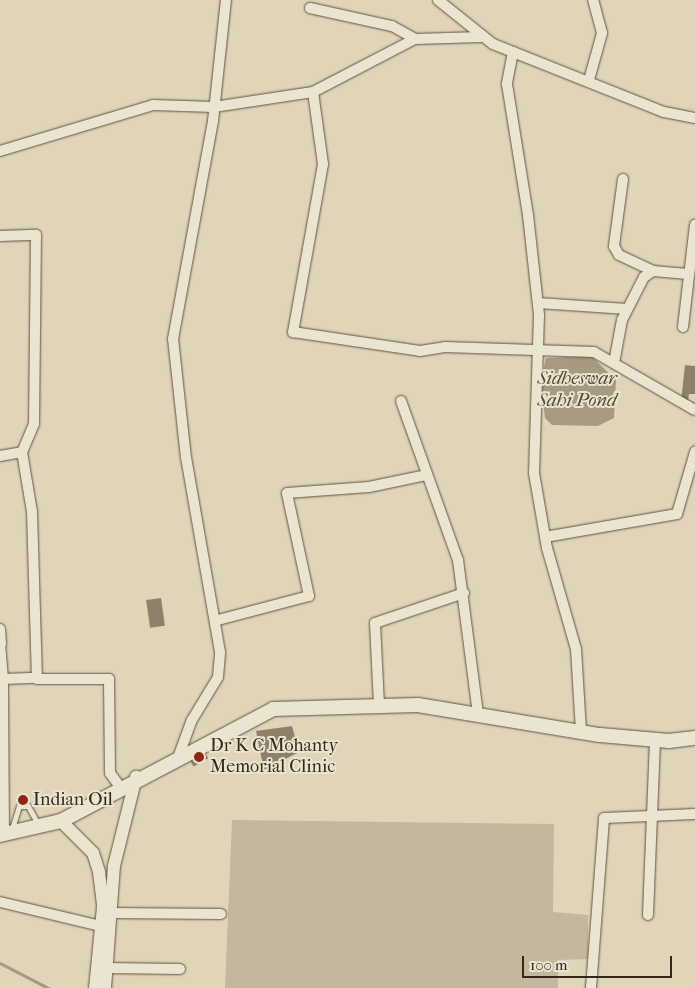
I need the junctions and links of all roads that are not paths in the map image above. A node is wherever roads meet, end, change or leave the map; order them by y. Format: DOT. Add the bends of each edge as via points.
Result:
graph roads {
  1 [pos="226,0"];
  2 [pos="438,0"];
  3 [pos="593,0"];
  4 [pos="310,8"];
  5 [pos="482,37"];
  6 [pos="415,39"];
  7 [pos="512,52"];
  8 [pos="589,80"];
  9 [pos="313,92"];
  10 [pos="214,107"];
  11 [pos="695,118"];
  12 [pos="0,151"];
  13 [pos="623,179"];
  14 [pos="695,225"];
  15 [pos="0,236"];
  16 [pos="652,271"];
  17 [pos="688,274"];
  18 [pos="538,304"];
  19 [pos="628,308"];
  20 [pos="684,327"];
  21 [pos="540,350"];
  22 [pos="614,363"];
  23 [pos="402,401"];
  24 [pos="695,410"];
  25 [pos="22,452"];
  26 [pos="695,452"];
  27 [pos="0,456"];
  28 [pos="426,475"];
  29 [pos="545,537"];
  30 [pos="464,593"];
  31 [pos="218,620"];
  32 [pos="0,629"];
  33 [pos="0,644"];
  34 [pos="37,678"];
  35 [pos="3,679"];
  36 [pos="379,705"];
  37 [pos="478,715"];
  38 [pos="581,731"];
  39 [pos="695,738"];
  40 [pos="655,740"];
  41 [pos="178,756"];
  42 [pos="136,777"];
  43 [pos="120,787"];
  44 [pos="654,814"];
  45 [pos="695,814"];
  46 [pos="61,820"];
  47 [pos="39,827"];
  48 [pos="5,834"];
  49 [pos="0,902"];
  50 [pos="110,913"];
  51 [pos="221,914"];
  52 [pos="648,915"];
  53 [pos="101,926"];
  54 [pos="107,968"];
  55 [pos="180,970"];
  56 [pos="95,988"];
  57 [pos="105,988"];
  58 [pos="591,988"];
  1 -- 10 [label="street"];
  2 -- 5 [label="street"];
  3 -- 8 [label="street" via="602,33"];
  4 -- 6 [label="street" via="392,26"];
  5 -- 6 [label="street"];
  5 -- 7 [label="street"];
  6 -- 9 [label="street"];
  7 -- 8 [label="street"];
  7 -- 18 [label="street" via="507,84"];
  8 -- 11 [label="street" via="664,112"];
  9 -- 10 [label="street"];
  9 -- 21 [label="street" via="323,164 294,332 420,351 445,347"];
  10 -- 12 [label="street" via="153,106"];
  10 -- 31 [label="street" via="174,339 186,458"];
  13 -- 16 [label="street" via="614,246 619,255"];
  14 -- 17 [label="street"];
  15 -- 25 [label="street" via="36,235 34,424"];
  16 -- 17 [label="street"];
  16 -- 19 [label="street" via="644,277"];
  17 -- 20 [label="street"];
  18 -- 19 [label="street"];
  18 -- 21 [label="street"];
  19 -- 22 [label="street"];
  21 -- 22 [label="street" via="594,352"];
  21 -- 29 [label="street" via="534,473"];
  22 -- 24 [label="street" via="642,383"];
  23 -- 28 [label="street"];
  25 -- 27 [label="street"];
  25 -- 34 [label="street" via="32,512"];
  26 -- 29 [label="street" via="676,514"];
  28 -- 30 [label="street" via="458,560"];
  28 -- 31 [label="street" via="369,487 287,493 309,596"];
  29 -- 38 [label="street" via="576,649"];
  30 -- 36 [label="street" via="375,623"];
  30 -- 37 [label="street"];
  31 -- 41 [label="street" via="218,676 192,720"];
  32 -- 33 [label="street"];
  33 -- 35 [label="street"];
  34 -- 35 [label="street"];
  34 -- 43 [label="street" via="109,680 110,773"];
  35 -- 48 [label="street"];
  36 -- 37 [label="main road" via="418,705"];
  36 -- 41 [label="main road" via="273,709"];
  37 -- 38 [label="main road"];
  38 -- 40 [label="main road"];
  39 -- 40 [label="main road"];
  40 -- 44 [label="street"];
  41 -- 42 [label="main road"];
  42 -- 43 [label="main road"];
  42 -- 50 [label="street" via="114,866"];
  43 -- 46 [label="main road"];
  44 -- 45 [label="street"];
  44 -- 52 [label="street"];
  44 -- 58 [label="street" via="604,818"];
  46 -- 47 [label="main road"];
  46 -- 53 [label="street" via="93,853 103,907"];
  47 -- 48 [label="main road"];
  47 -- 48 [label="lane" via="28,806 19,806"];
  49 -- 53 [label="street"];
  50 -- 51 [label="street"];
  50 -- 54 [label="street"];
  53 -- 56 [label="street"];
  54 -- 55 [label="street"];
  54 -- 57 [label="street"];
}
